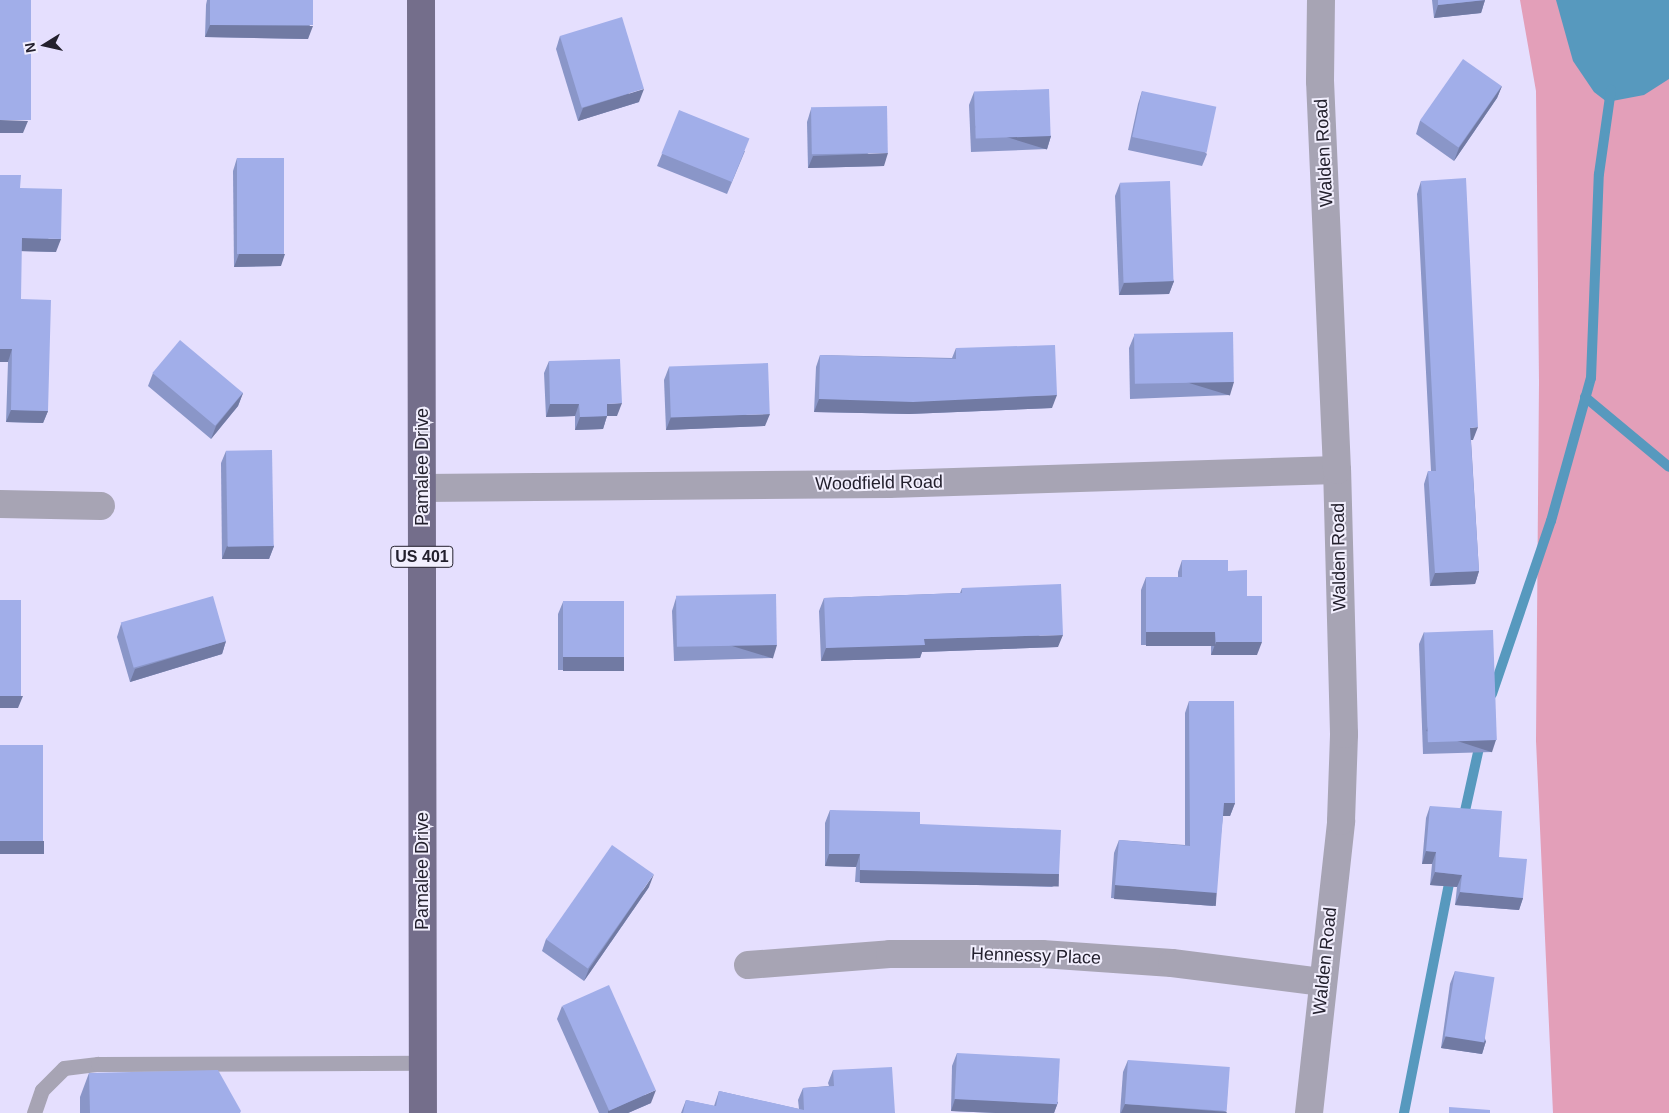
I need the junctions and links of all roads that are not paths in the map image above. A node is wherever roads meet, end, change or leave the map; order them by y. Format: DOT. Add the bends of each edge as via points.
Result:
graph roads {
  1 [pos="420,0"];
  2 [pos="1321,0"];
  3 [pos="1337,470"];
  4 [pos="422,488"];
  5 [pos="0,504"];
  6 [pos="101,506"];
  7 [pos="748,965"];
  8 [pos="1323,982"];
  9 [pos="423,1063"];
  10 [pos="34,1113"];
  11 [pos="423,1113"];
  12 [pos="1309,1113"];
  1 -- 4 [label="main road, Pamalee Drive / US 401"];
  2 -- 3 [label="street, Walden Road" via="1320,81"];
  3 -- 4 [label="street, Woodfield Road" via="889,484"];
  3 -- 8 [label="street, Walden Road" via="1342,792"];
  4 -- 9 [label="main road, Pamalee Drive / US 401"];
  5 -- 6 [label="street"];
  7 -- 8 [label="street, Hennessy Place" via="890,954 1042,954 1172,962"];
  8 -- 12 [label="street, Walden Road"];
  9 -- 10 [label="lane" via="98,1064 64,1068 42,1090"];
  9 -- 11 [label="main road, Pamalee Drive / US 401"];
}
